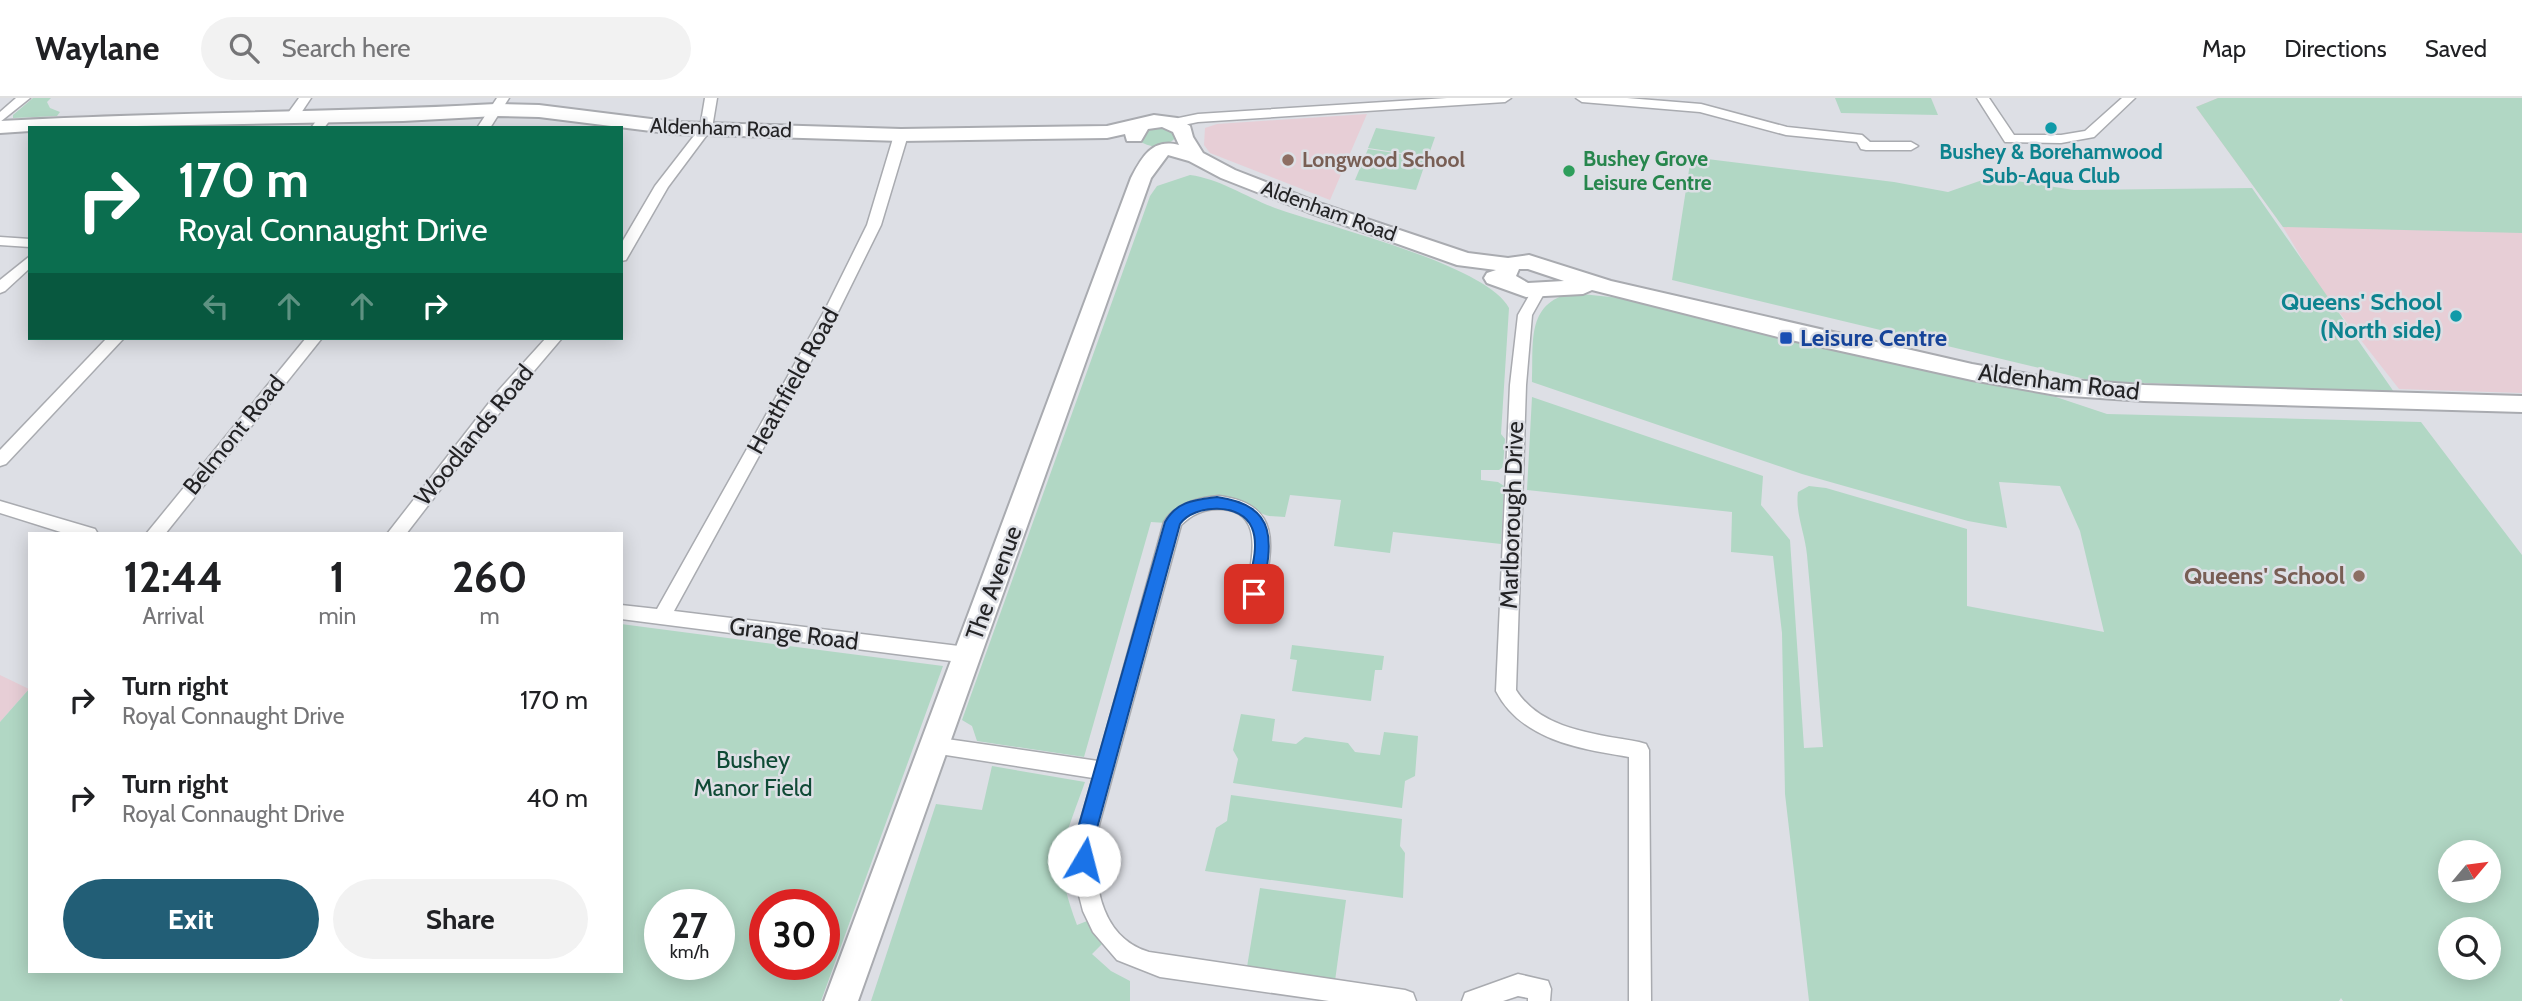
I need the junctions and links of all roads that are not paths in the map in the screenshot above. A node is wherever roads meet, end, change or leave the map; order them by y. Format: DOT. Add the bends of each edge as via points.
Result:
graph roads {
  1 [pos="24,98"];
  2 [pos="305,98"];
  3 [pos="711,98"];
  4 [pos="1249,98"];
  5 [pos="1504,98"];
  6 [pos="1582,98"];
  7 [pos="1983,98"];
  8 [pos="2129,98"];
  9 [pos="500,104"];
  10 [pos="1333,104"];
  11 [pos="1253,115"];
  12 [pos="292,116"];
  13 [pos="0,118"];
  14 [pos="322,122"];
  15 [pos="179,123"];
  16 [pos="608,124"];
  17 [pos="484,126"];
  18 [pos="0,127"];
  19 [pos="705,128"];
  20 [pos="901,135"];
  21 [pos="1174,135"];
  22 [pos="1911,146"];
  23 [pos="1142,148"];
  24 [pos="1219,169"];
  25 [pos="0,241"];
  26 [pos="28,243"];
  27 [pos="623,254"];
  28 [pos="28,262"];
  29 [pos="1512,279"];
  30 [pos="1541,282"];
  31 [pos="0,288"];
  32 [pos="1525,315"];
  33 [pos="114,340"];
  34 [pos="312,340"];
  35 [pos="552,340"];
  36 [pos="2522,404"];
  37 [pos="0,460"];
  38 [pos="0,507"];
  39 [pos="82,532"];
  40 [pos="157,532"];
  41 [pos="398,532"];
  42 [pos="1254,594"];
  43 [pos="623,612"];
  44 [pos="663,617"];
  45 [pos="967,655"];
  46 [pos="933,745"];
  47 [pos="1105,771"];
  48 [pos="841,1001"];
  49 [pos="1405,1001"];
  50 [pos="1473,1001"];
  51 [pos="1539,1001"];
  52 [pos="1640,1001"];
  1 -- 13 [label="street"];
  2 -- 12 [label="street"];
  3 -- 19 [label="street"];
  4 -- 11 [label="street"];
  5 -- 10 [label="street"];
  6 -- 22 [label="street" via="1702,108 1786,131 1863,139 1866,146"];
  7 -- 8 [label="street" via="2010,139 2035,139 2089,134"];
  9 -- 14 [label="main road, Aldenham Road"];
  9 -- 16 [label="main road, Aldenham Road"];
  9 -- 17 [label="street"];
  10 -- 11 [label="street"];
  11 -- 21 [label="street" via="1208,120"];
  12 -- 14 [label="main road, Aldenham Road"];
  12 -- 15 [label="main road, Aldenham Road"];
  15 -- 18 [label="main road, Aldenham Road" via="96,120"];
  16 -- 19 [label="main road, Aldenham Road"];
  19 -- 20 [label="main road, Aldenham Road"];
  19 -- 27 [label="street" via="662,186"];
  20 -- 23 [label="main road, Aldenham Road" via="1107,132"];
  20 -- 44 [label="street, Heathfield Road" via="874,225"];
  21 -- 23 [label="main road, The Avenue"];
  21 -- 23 [label="main road"];
  21 -- 24 [label="main road, Aldenham Road" via="1196,157"];
  23 -- 24 [label="main road" via="1153,177 1176,169"];
  23 -- 45 [label="main road, The Avenue"];
  24 -- 29 [label="main road, Aldenham Road" via="1465,260 1480,271"];
  25 -- 26 [label="street"];
  28 -- 31 [label="street"];
  29 -- 30 [label="main road, Aldenham Road" via="1526,290"];
  29 -- 32 [label="street, Marlborough Drive"];
  30 -- 32 [label="street, Marlborough Drive"];
  30 -- 36 [label="main road, Aldenham Road" via="1606,287 1918,360 2056,387"];
  32 -- 52 [label="street, Marlborough Drive" via="1515,441 1506,691 1518,711 1564,734 1639,750"];
  33 -- 37 [label="street"];
  34 -- 40 [label="street, Belmont Road"];
  35 -- 41 [label="street, Woodlands Road"];
  38 -- 39 [label="street"];
  42 -- 47 [label="street" via="1262,539 1251,514 1217,503 1178,514"];
  43 -- 44 [label="street, Grange Road"];
  44 -- 45 [label="street, Grange Road"];
  45 -- 46 [label="main road, The Avenue"];
  46 -- 47 [label="street"];
  46 -- 48 [label="main road, The Avenue"];
  47 -- 49 [label="street" via="1087,832 1086,886 1099,920 1121,949 1160,966"];
  50 -- 51 [label="street" via="1518,985 1539,989"];
}
